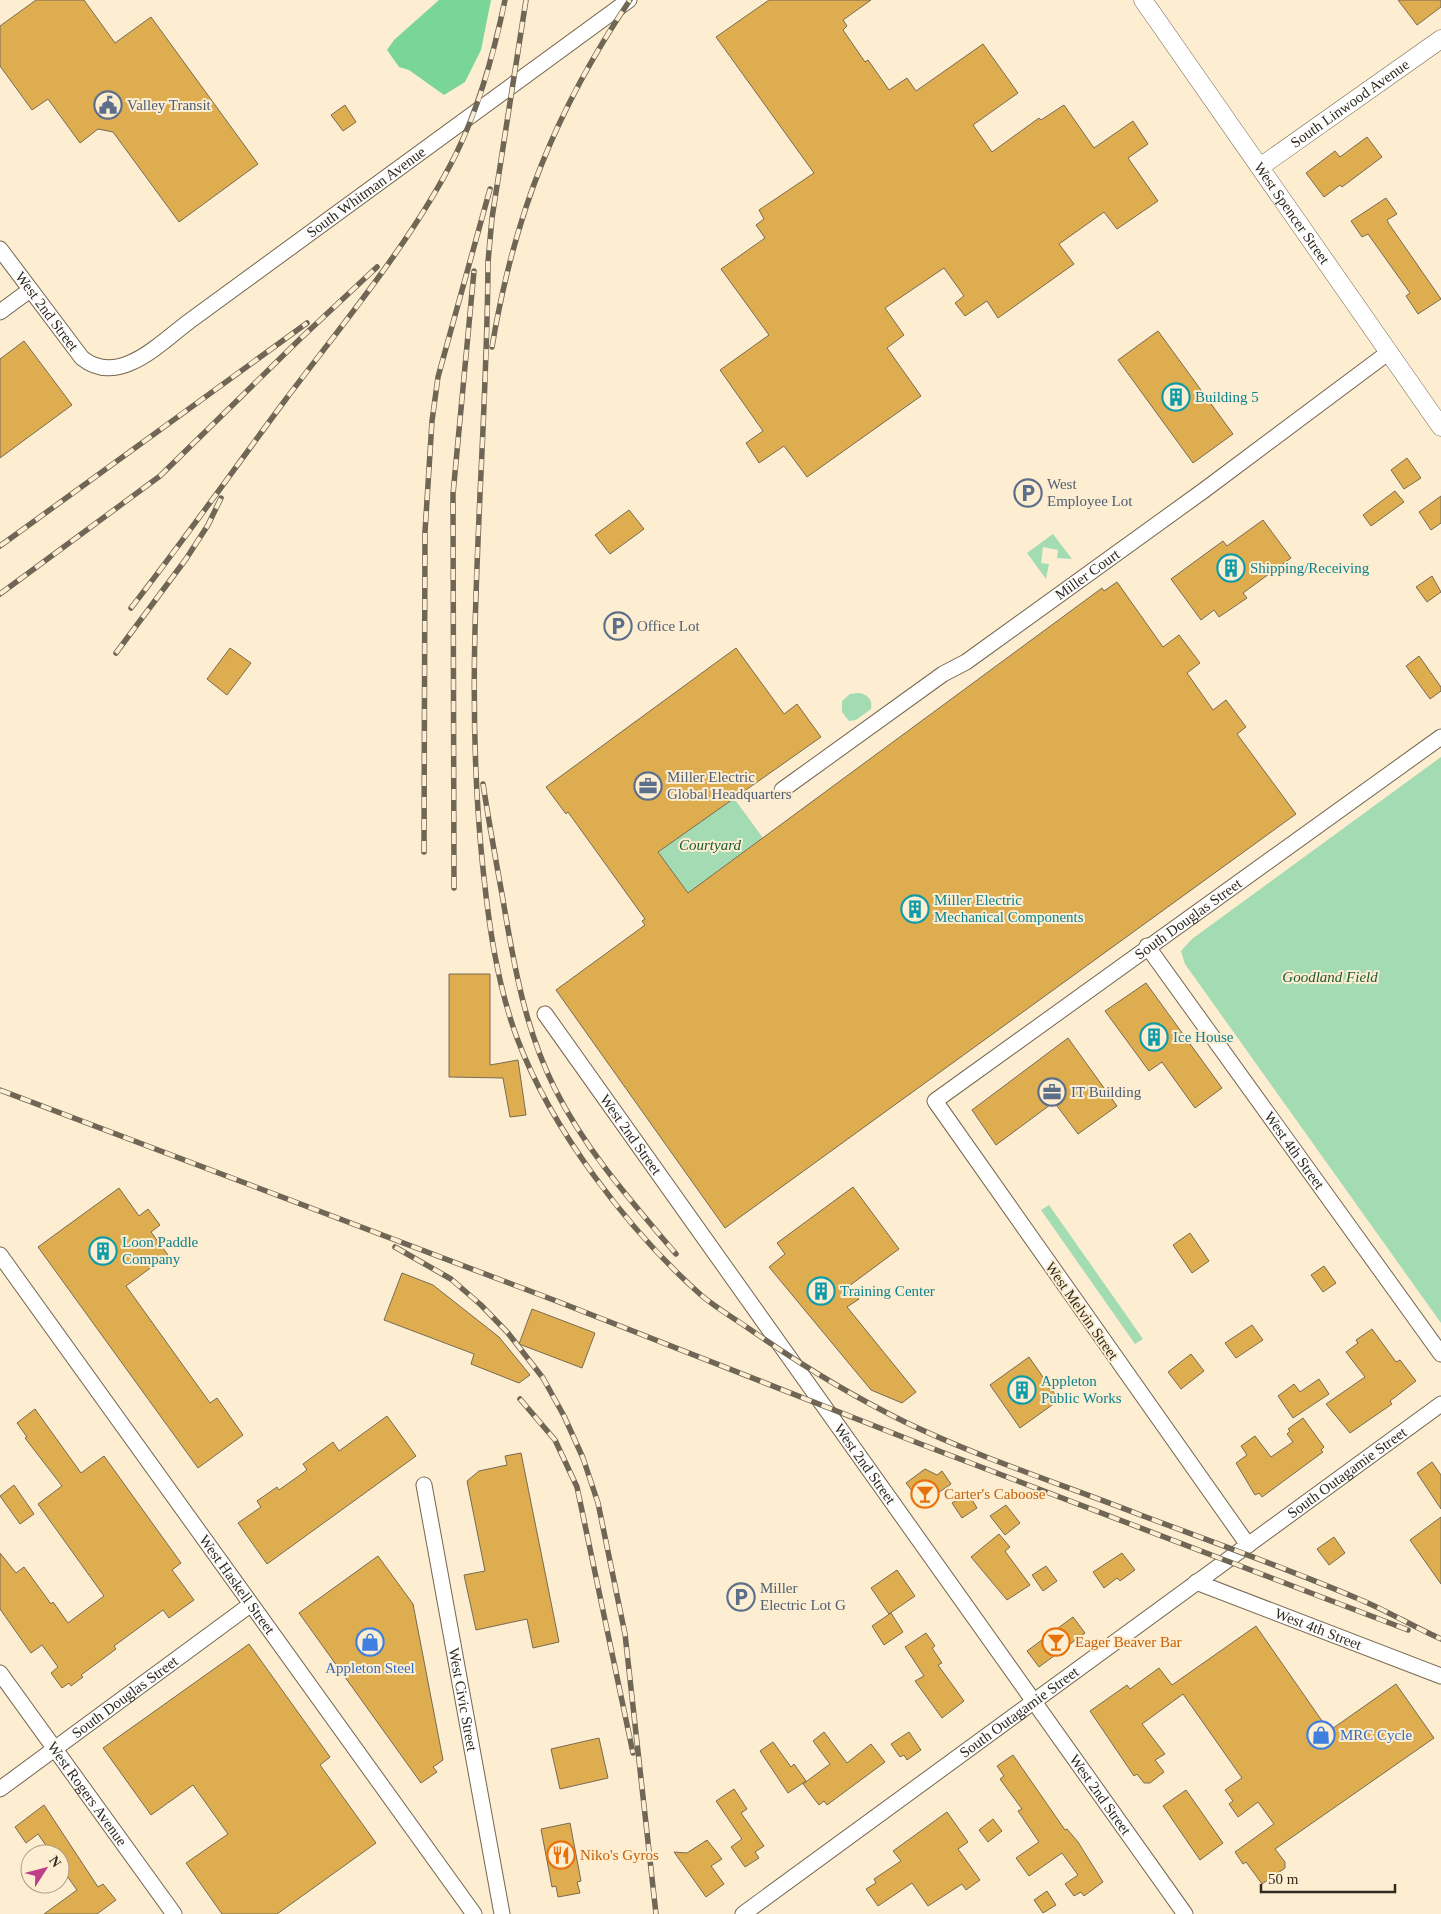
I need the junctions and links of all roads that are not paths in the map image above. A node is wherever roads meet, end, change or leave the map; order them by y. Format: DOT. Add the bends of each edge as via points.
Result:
graph roads {
  1 [pos="629,0"];
  2 [pos="1144,0"];
  3 [pos="1441,40"];
  4 [pos="1260,167"];
  5 [pos="0,249"];
  6 [pos="30,290"];
  7 [pos="0,312"];
  8 [pos="1389,352"];
  9 [pos="97,368"];
  10 [pos="1436,408"];
  11 [pos="1441,427"];
  12 [pos="1441,737"];
  13 [pos="782,790"];
  14 [pos="1148,946"];
  15 [pos="545,1014"];
  16 [pos="935,1101"];
  17 [pos="0,1256"];
  18 [pos="1441,1354"];
  19 [pos="1441,1404"];
  20 [pos="424,1485"];
  21 [pos="1248,1546"];
  22 [pos="1196,1582"];
  23 [pos="250,1605"];
  24 [pos="0,1673"];
  25 [pos="1441,1676"];
  26 [pos="1033,1702"];
  27 [pos="55,1749"];
  28 [pos="0,1789"];
  29 [pos="174,1914"];
  30 [pos="474,1914"];
  31 [pos="502,1914"];
  32 [pos="743,1914"];
  33 [pos="1185,1914"];
  1 -- 9 [label="street, South Whitman Avenue" via="132,362 120,368"];
  2 -- 4 [label="street, West Spencer Street"];
  3 -- 4 [label="street, South Linwood Avenue"];
  4 -- 8 [label="street, West Spencer Street"];
  5 -- 6 [label="street, West 2nd Street"];
  6 -- 7 [label="street"];
  6 -- 9 [label="street, West 2nd Street" via="74,350"];
  8 -- 10 [label="street, West Spencer Street"];
  8 -- 13 [label="street, Miller Court" via="966,662 938,677"];
  10 -- 11 [label="street, West Spencer Street"];
  12 -- 14 [label="street, South Douglas Street"];
  14 -- 16 [label="street, South Douglas Street"];
  14 -- 18 [label="street, West 4th Street"];
  15 -- 26 [label="street, West 2nd Street"];
  16 -- 21 [label="street, West Melvin Street"];
  17 -- 23 [label="street, West Haskell Street"];
  19 -- 21 [label="street, South Outagamie Street"];
  20 -- 31 [label="street, West Civic Street"];
  21 -- 22 [label="street, South Outagamie Street"];
  22 -- 25 [label="street, West 4th Street"];
  22 -- 26 [label="street, South Outagamie Street"];
  23 -- 27 [label="street, South Douglas Street"];
  23 -- 30 [label="street, West Haskell Street"];
  24 -- 27 [label="street, West Rogers Avenue"];
  26 -- 32 [label="street, South Outagamie Street"];
  26 -- 33 [label="street, West 2nd Street"];
  27 -- 28 [label="street, South Douglas Street"];
  27 -- 29 [label="street, West Rogers Avenue"];
}
